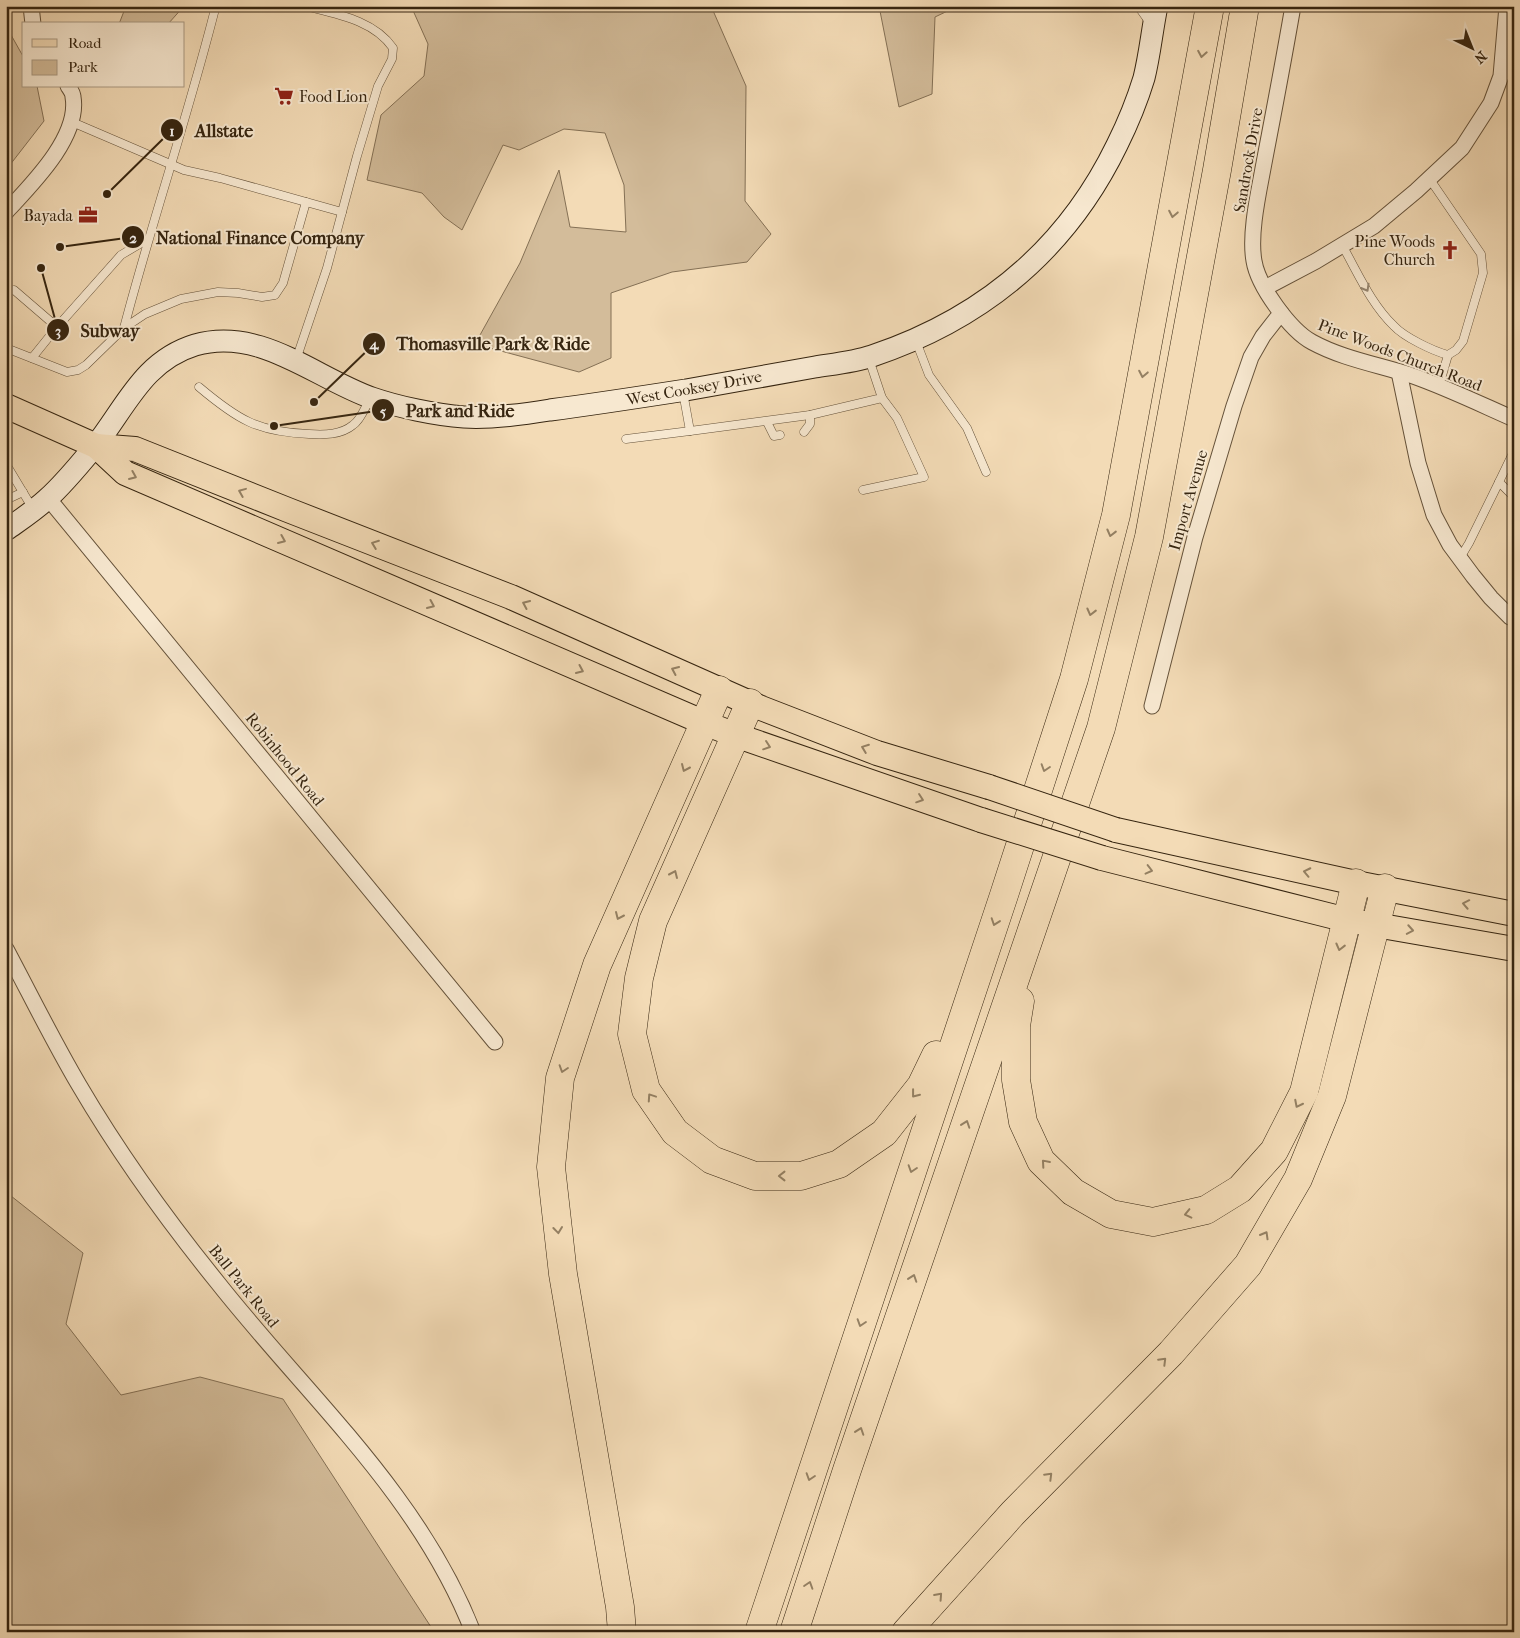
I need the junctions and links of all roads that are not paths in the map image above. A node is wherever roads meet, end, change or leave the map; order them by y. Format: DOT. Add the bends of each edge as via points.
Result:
graph roads {
  1 [pos="31,6"];
  2 [pos="217,6"];
  3 [pos="305,6"];
  4 [pos="1138,6"];
  5 [pos="1210,6"];
  6 [pos="1245,6"];
  7 [pos="1293,6"];
  8 [pos="1507,6"];
  9 [pos="1155,16"];
  10 [pos="33,22"];
  11 [pos="69,88"];
  12 [pos="72,122"];
  13 [pos="171,164"];
  14 [pos="1429,178"];
  15 [pos="306,202"];
  16 [pos="6,212"];
  17 [pos="342,212"];
  18 [pos="148,239"];
  19 [pos="1342,245"];
  20 [pos="1265,288"];
  21 [pos="6,292"];
  22 [pos="1281,313"];
  23 [pos="57,327"];
  24 [pos="124,328"];
  25 [pos="916,339"];
  26 [pos="6,348"];
  27 [pos="1448,355"];
  28 [pos="32,358"];
  29 [pos="868,358"];
  30 [pos="296,362"];
  31 [pos="1399,372"];
  32 [pos="1439,386"];
  33 [pos="198,387"];
  34 [pos="682,390"];
  35 [pos="371,398"];
  36 [pos="882,398"];
  37 [pos="6,406"];
  38 [pos="810,415"];
  39 [pos="1514,420"];
  40 [pos="767,422"];
  41 [pos="690,431"];
  42 [pos="804,432"];
  43 [pos="780,436"];
  44 [pos="626,440"];
  45 [pos="96,446"];
  46 [pos="1514,451"];
  47 [pos="6,464"];
  48 [pos="986,472"];
  49 [pos="1499,482"];
  50 [pos="863,490"];
  51 [pos="23,492"];
  52 [pos="1514,497"];
  53 [pos="6,500"];
  54 [pos="41,504"];
  55 [pos="6,530"];
  56 [pos="1460,558"];
  57 [pos="1514,619"];
  58 [pos="719,690"];
  59 [pos="750,703"];
  60 [pos="1152,706"];
  61 [pos="705,723"];
  62 [pos="736,736"];
  63 [pos="1356,883"];
  64 [pos="1385,888"];
  65 [pos="1514,914"];
  66 [pos="1347,920"];
  67 [pos="1376,924"];
  68 [pos="1032,930"];
  69 [pos="6,949"];
  70 [pos="1514,949"];
  71 [pos="978,973"];
  72 [pos="495,1042"];
  73 [pos="473,1632"];
  74 [pos="622,1632"];
  75 [pos="759,1632"];
  76 [pos="794,1632"];
  77 [pos="906,1632"];
  1 -- 10 [label="street"];
  2 -- 13 [label="lane"];
  3 -- 17 [label="lane" via="356,20 387,39 393,48 392,59 378,86"];
  4 -- 9 [label="lane"];
  5 -- 71 [label="highway, one-way" via="1116,515 1074,679"];
  6 -- 68 [label="highway" via="1149,537 1101,728"];
  7 -- 20 [label="street, Sandrock Drive" via="1257,204 1253,260"];
  8 -- 14 [label="street" via="1501,76 1491,103 1462,148"];
  9 -- 25 [label="street, West Cooksey Drive" via="1136,101 1104,172 1079,211 1052,243 1000,290 965,314"];
  11 -- 12 [label="street" via="73,96"];
  12 -- 13 [label="lane"];
  12 -- 16 [label="street" via="58,151"];
  13 -- 15 [label="lane"];
  13 -- 18 [label="lane"];
  14 -- 19 [label="street" via="1374,226"];
  14 -- 27 [label="lane" via="1481,254 1483,273 1463,341"];
  15 -- 17 [label="lane"];
  15 -- 24 [label="lane" via="283,283 275,295 262,297 218,292 181,299 145,314"];
  17 -- 30 [label="lane"];
  18 -- 23 [label="lane" via="121,255"];
  18 -- 24 [label="lane"];
  19 -- 20 [label="street"];
  19 -- 27 [label="lane, one-way" via="1378,307 1395,328 1434,351"];
  20 -- 22 [label="street, Sandrock Drive"];
  21 -- 23 [label="lane" via="14,290"];
  22 -- 31 [label="street, Pine Woods Church Road" via="1295,330 1312,342"];
  22 -- 60 [label="street, Import Avenue" via="1252,356 1234,406 1194,537"];
  23 -- 28 [label="lane"];
  24 -- 28 [label="lane" via="78,370 67,372"];
  25 -- 29 [label="street, West Cooksey Drive"];
  25 -- 48 [label="lane" via="929,375 967,428"];
  26 -- 28 [label="lane"];
  27 -- 32 [label="lane"];
  29 -- 34 [label="street, West Cooksey Drive"];
  29 -- 36 [label="lane"];
  30 -- 35 [label="street, West Cooksey Drive"];
  30 -- 45 [label="street, West Cooksey Drive" via="266,348 243,342 196,345 172,356 146,374"];
  31 -- 32 [label="street, Pine Woods Church Road"];
  31 -- 56 [label="street" via="1418,463 1434,515"];
  32 -- 39 [label="street, Pine Woods Church Road"];
  33 -- 35 [label="lane" via="230,413 254,425 285,434 342,432 355,424"];
  34 -- 35 [label="street, West Cooksey Drive" via="524,414 466,418"];
  34 -- 41 [label="lane"];
  36 -- 38 [label="lane"];
  36 -- 50 [label="lane" via="897,418 924,477"];
  37 -- 45 [label="main road"];
  38 -- 40 [label="lane"];
  38 -- 42 [label="lane" via="810,424"];
  40 -- 41 [label="lane"];
  40 -- 43 [label="lane" via="774,436"];
  41 -- 44 [label="lane"];
  45 -- 54 [label="street, West Cooksey Drive"];
  58 -- 45 [label="main road, one-way" via="512,597 135,449"];
  45 -- 61 [label="main road, one-way" via="125,473"];
  46 -- 49 [label="lane"];
  47 -- 51 [label="lane"];
  49 -- 52 [label="lane"];
  49 -- 56 [label="lane"];
  51 -- 53 [label="lane"];
  51 -- 54 [label="lane"];
  54 -- 55 [label="street, West Cooksey Drive"];
  54 -- 72 [label="street, Robinhood Road"];
  56 -- 57 [label="street" via="1491,598"];
  58 -- 59 [label="main road"];
  58 -- 61 [label="highway"];
  59 -- 62 [label="highway"];
  63 -- 59 [label="main road, one-way, bridge" via="1116,830 877,752"];
  61 -- 62 [label="main road"];
  61 -- 74 [label="highway, one-way" via="598,965 560,1078 551,1167 563,1274"];
  62 -- 66 [label="main road, one-way, bridge" via="1102,858"];
  71 -- 62 [label="highway, one-way" via="920,1086 884,1133 839,1164 801,1176 755,1176 712,1160 675,1132 646,1090 632,1034 639,978 653,921"];
  63 -- 64 [label="main road"];
  63 -- 66 [label="highway"];
  65 -- 64 [label="main road, one-way"];
  64 -- 67 [label="highway"];
  66 -- 67 [label="main road"];
  66 -- 68 [label="highway, one-way" via="1304,1092 1274,1151 1240,1189 1206,1210 1153,1222 1111,1214 1073,1192 1041,1161 1023,1122 1016,1080 1016,1026"];
  67 -- 70 [label="main road, one-way"];
  77 -- 67 [label="highway, one-way" via="1013,1513 1171,1353 1248,1264 1298,1179 1332,1096"];
  76 -- 68 [label="highway, one-way"];
  69 -- 73 [label="street, Ball Park Road" via="79,1084 122,1154 218,1284 386,1481 452,1581"];
  71 -- 75 [label="highway, one-way"];
}
